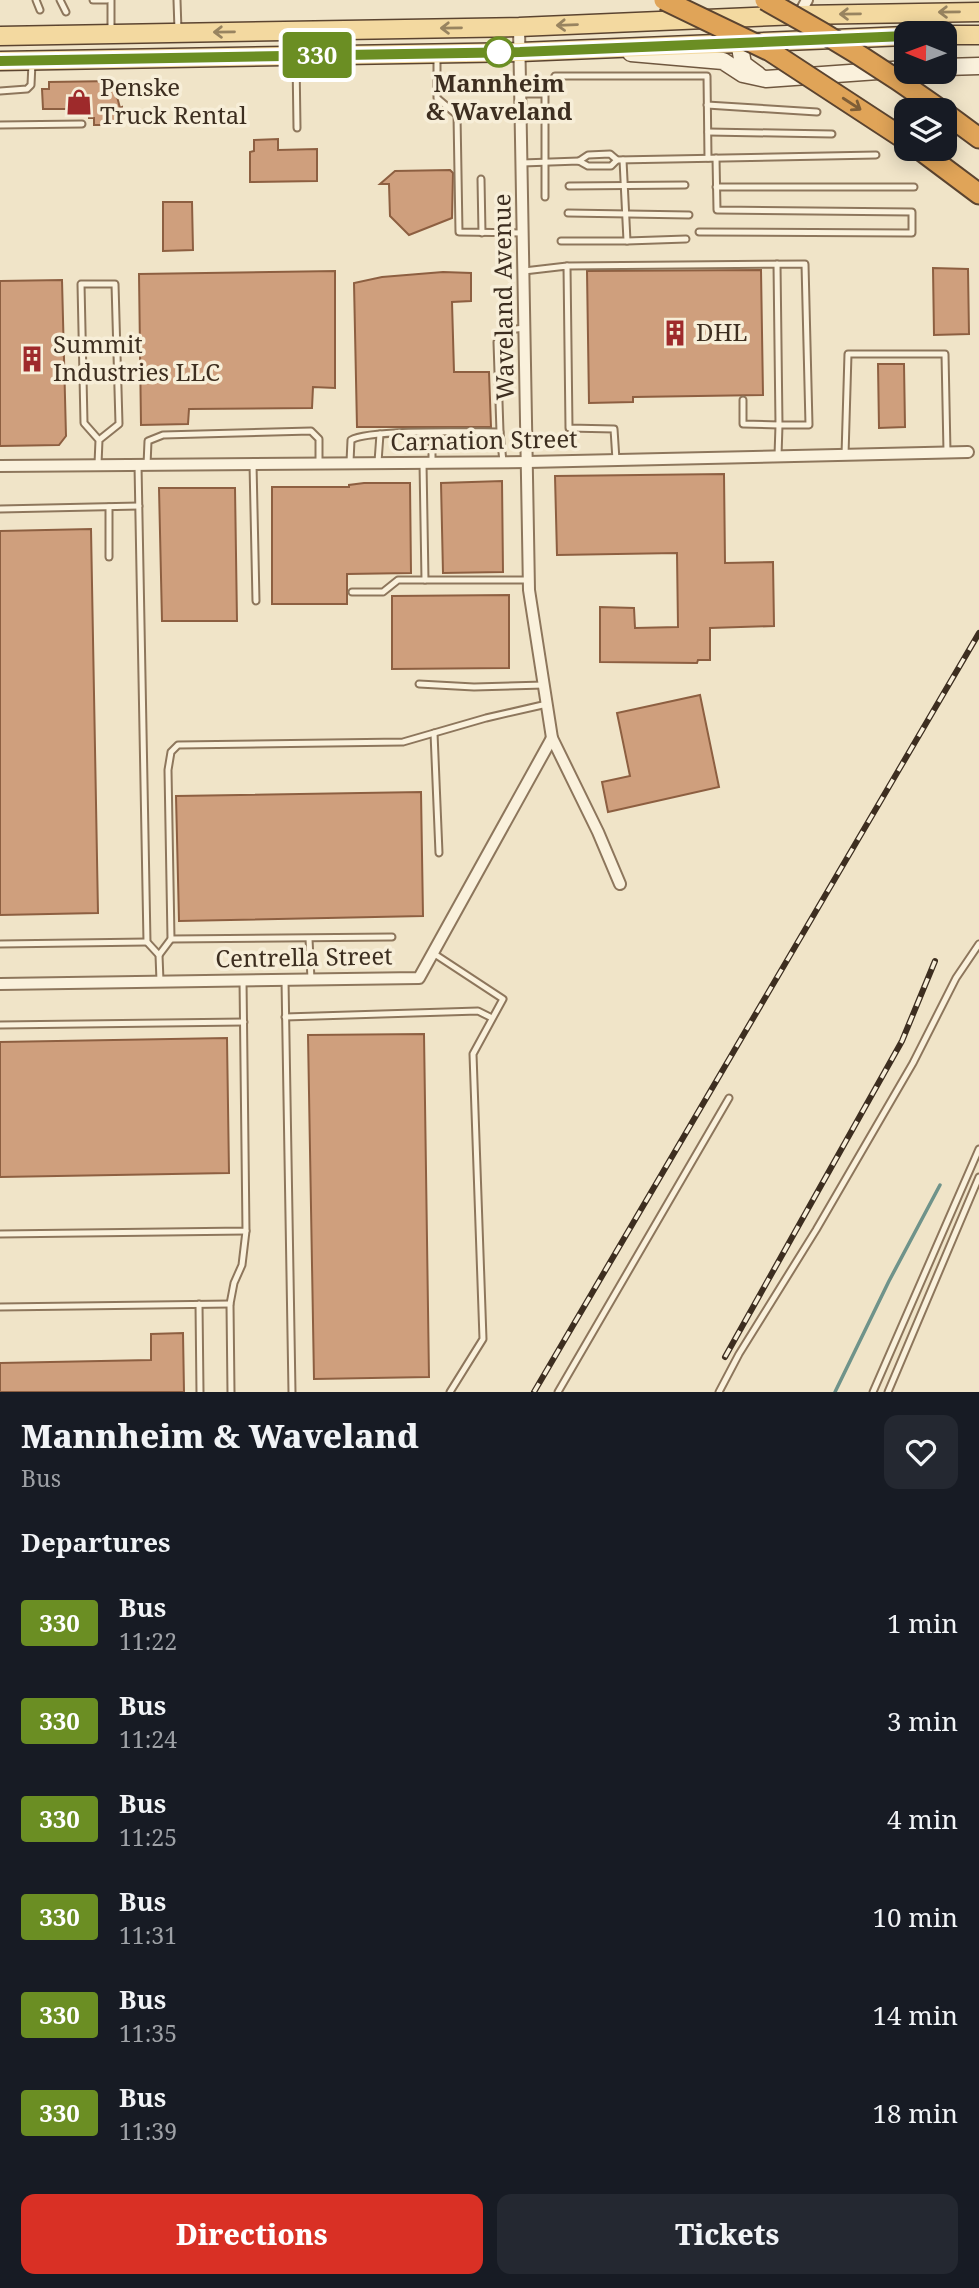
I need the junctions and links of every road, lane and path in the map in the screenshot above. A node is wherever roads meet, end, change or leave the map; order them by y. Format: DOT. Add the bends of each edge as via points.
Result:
graph roads {
  1 [pos="36,0"];
  2 [pos="60,0"];
  3 [pos="93,0"];
  4 [pos="109,0"];
  5 [pos="177,0"];
  6 [pos="664,0"];
  7 [pos="765,0"];
  8 [pos="803,8"];
  9 [pos="40,9"];
  10 [pos="66,12"];
  11 [pos="979,12"];
  12 [pos="519,27"];
  13 [pos="178,33"];
  14 [pos="111,34"];
  15 [pos="957,35"];
  16 [pos="979,35"];
  17 [pos="0,36"];
  18 [pos="894,36"];
  19 [pos="739,42"];
  20 [pos="583,49"];
  21 [pos="520,52"];
  22 [pos="437,53"];
  23 [pos="295,56"];
  24 [pos="32,60"];
  25 [pos="0,61"];
  26 [pos="979,66"];
  27 [pos="957,67"];
  28 [pos="894,70"];
  29 [pos="766,79"];
  30 [pos="0,91"];
  31 [pos="521,94"];
  32 [pos="545,94"];
  33 [pos="924,98"];
  34 [pos="708,105"];
  35 [pos="817,112"];
  36 [pos="957,122"];
  37 [pos="82,124"];
  38 [pos="0,125"];
  39 [pos="297,128"];
  40 [pos="708,132"];
  41 [pos="894,132"];
  42 [pos="832,134"];
  43 [pos="979,138"];
  44 [pos="876,155"];
  45 [pos="708,158"];
  46 [pos="716,158"];
  47 [pos="620,160"];
  48 [pos="579,161"];
  49 [pos="935,161"];
  50 [pos="544,162"];
  51 [pos="522,163"];
  52 [pos="481,179"];
  53 [pos="685,184"];
  54 [pos="624,185"];
  55 [pos="569,186"];
  56 [pos="716,187"];
  57 [pos="914,187"];
  58 [pos="979,194"];
  59 [pos="545,197"];
  60 [pos="568,213"];
  61 [pos="626,214"];
  62 [pos="689,215"];
  63 [pos="699,232"];
  64 [pos="482,233"];
  65 [pos="524,233"];
  66 [pos="686,239"];
  67 [pos="561,241"];
  68 [pos="627,241"];
  69 [pos="777,264"];
  70 [pos="568,266"];
  71 [pos="524,271"];
  72 [pos="526,328"];
  73 [pos="743,400"];
  74 [pos="779,425"];
  75 [pos="500,432"];
  76 [pos="435,433"];
  77 [pos="380,434"];
  78 [pos="99,440"];
  79 [pos="968,452"];
  80 [pos="947,453"];
  81 [pos="845,455"];
  82 [pos="778,456"];
  83 [pos="616,460"];
  84 [pos="503,462"];
  85 [pos="528,462"];
  86 [pos="350,463"];
  87 [pos="378,463"];
  88 [pos="428,463"];
  89 [pos="253,464"];
  90 [pos="319,464"];
  91 [pos="98,465"];
  92 [pos="143,465"];
  93 [pos="0,466"];
  94 [pos="139,506"];
  95 [pos="109,507"];
  96 [pos="0,509"];
  97 [pos="109,557"];
  98 [pos="425,580"];
  99 [pos="529,580"];
  100 [pos="352,592"];
  101 [pos="256,601"];
  102 [pos="419,684"];
  103 [pos="544,685"];
  104 [pos="547,704"];
  105 [pos="434,733"];
  106 [pos="552,738"];
  107 [pos="439,853"];
  108 [pos="620,884"];
  109 [pos="392,937"];
  110 [pos="171,939"];
  111 [pos="309,939"];
  112 [pos="148,942"];
  113 [pos="0,944"];
  114 [pos="979,944"];
  115 [pos="433,953"];
  116 [pos="159,955"];
  117 [pos="311,979"];
  118 [pos="243,980"];
  119 [pos="285,980"];
  120 [pos="160,981"];
  121 [pos="0,984"];
  122 [pos="285,1017"];
  123 [pos="492,1018"];
  124 [pos="244,1022"];
  125 [pos="0,1025"];
  126 [pos="729,1098"];
  127 [pos="979,1149"];
  128 [pos="979,1177"];
  129 [pos="246,1231"];
  130 [pos="0,1234"];
  131 [pos="199,1304"];
  132 [pos="230,1304"];
  133 [pos="0,1307"];
  134 [pos="200,1392"];
  135 [pos="231,1392"];
  136 [pos="292,1392"];
  137 [pos="450,1392"];
  138 [pos="558,1392"];
  139 [pos="719,1392"];
  140 [pos="873,1392"];
  141 [pos="888,1392"];
  1 -- 9 [label="lane"];
  2 -- 10 [label="lane"];
  3 -- 4 [label="lane"];
  4 -- 14 [label="lane"];
  5 -- 13 [label="lane"];
  6 -- 41 [label="highway, one-way, bridge" via="769,51"];
  7 -- 33 [label="highway, bridge"];
  11 -- 8 [label="main road, one-way"];
  8 -- 12 [label="main road, one-way"];
  12 -- 13 [label="main road, one-way"];
  12 -- 21 [label="street, Waveland Avenue"];
  13 -- 14 [label="main road"];
  14 -- 17 [label="main road"];
  15 -- 16 [label="main road"];
  18 -- 19 [label="main road"];
  19 -- 20 [label="main road"];
  19 -- 29 [label="street" via="743,64"];
  20 -- 21 [label="main road"];
  20 -- 29 [label="street" via="723,61 743,74"];
  21 -- 22 [label="main road"];
  21 -- 31 [label="street, Waveland Avenue"];
  22 -- 23 [label="main road"];
  22 -- 64 [label="lane" via="437,98 457,115 459,232"];
  23 -- 24 [label="main road"];
  23 -- 39 [label="lane"];
  24 -- 25 [label="main road"];
  24 -- 30 [label="lane" via="27,89"];
  26 -- 27 [label="street"];
  28 -- 29 [label="street"];
  31 -- 32 [label="lane"];
  31 -- 51 [label="street, Waveland Avenue"];
  32 -- 34 [label="lane" via="555,76 707,76"];
  32 -- 50 [label="lane"];
  34 -- 35 [label="lane"];
  34 -- 40 [label="lane"];
  36 -- 43 [label="highway"];
  37 -- 38 [label="lane"];
  40 -- 42 [label="lane"];
  40 -- 45 [label="lane"];
  44 -- 46 [label="lane"];
  45 -- 46 [label="lane"];
  45 -- 47 [label="lane"];
  46 -- 56 [label="lane"];
  47 -- 48 [label="lane" via="611,166 588,166"];
  47 -- 48 [label="lane" via="610,154 587,155"];
  47 -- 54 [label="lane"];
  48 -- 50 [label="lane"];
  49 -- 58 [label="highway"];
  50 -- 51 [label="lane"];
  50 -- 59 [label="lane"];
  51 -- 65 [label="street, Waveland Avenue"];
  52 -- 64 [label="lane"];
  53 -- 54 [label="lane"];
  54 -- 55 [label="lane"];
  54 -- 61 [label="lane"];
  56 -- 57 [label="lane"];
  56 -- 63 [label="lane" via="717,210 912,212 912,233"];
  60 -- 61 [label="lane"];
  61 -- 62 [label="lane"];
  61 -- 68 [label="lane"];
  64 -- 65 [label="lane"];
  65 -- 71 [label="street, Waveland Avenue"];
  66 -- 68 [label="lane"];
  67 -- 68 [label="lane"];
  69 -- 70 [label="lane"];
  69 -- 74 [label="lane"];
  69 -- 74 [label="lane" via="805,264 809,425"];
  70 -- 71 [label="lane"];
  70 -- 83 [label="lane" via="569,428 614,429"];
  71 -- 72 [label="street, Waveland Avenue"];
  72 -- 75 [label="lane" via="507,330 497,342"];
  72 -- 85 [label="street, Waveland Avenue"];
  73 -- 74 [label="lane" via="743,424"];
  74 -- 82 [label="lane"];
  75 -- 76 [label="lane"];
  75 -- 84 [label="lane"];
  76 -- 77 [label="lane"];
  76 -- 88 [label="lane"];
  77 -- 86 [label="lane" via="351,440"];
  77 -- 87 [label="lane"];
  78 -- 78 [label="lane" via="118,424 115,284 81,284 84,423"];
  78 -- 91 [label="lane"];
  79 -- 80 [label="street, Carnation Street"];
  80 -- 81 [label="street, Carnation Street"];
  80 -- 81 [label="lane" via="945,354 848,354"];
  81 -- 82 [label="street, Carnation Street"];
  82 -- 83 [label="street, Carnation Street"];
  83 -- 85 [label="street, Carnation Street"];
  84 -- 85 [label="street, Carnation Street"];
  84 -- 88 [label="street, Carnation Street"];
  85 -- 99 [label="street, Waveland Avenue"];
  86 -- 87 [label="street, Carnation Street"];
  86 -- 90 [label="street, Carnation Street"];
  87 -- 88 [label="street, Carnation Street"];
  88 -- 98 [label="lane"];
  89 -- 90 [label="street, Carnation Street"];
  89 -- 92 [label="street, Carnation Street"];
  89 -- 101 [label="lane"];
  90 -- 92 [label="lane" via="319,439 311,431 163,435 148,441"];
  91 -- 92 [label="street, Carnation Street"];
  91 -- 93 [label="street, Carnation Street"];
  92 -- 94 [label="lane"];
  94 -- 95 [label="lane"];
  94 -- 112 [label="lane"];
  95 -- 96 [label="lane"];
  95 -- 97 [label="lane"];
  98 -- 99 [label="lane"];
  98 -- 100 [label="lane" via="398,580 383,592"];
  99 -- 103 [label="street, Waveland Avenue"];
  102 -- 103 [label="lane"];
  103 -- 104 [label="street, Waveland Avenue"];
  104 -- 105 [label="lane"];
  104 -- 106 [label="street, Waveland Avenue"];
  105 -- 107 [label="lane"];
  105 -- 110 [label="lane" via="402,742 178,745 171,752 168,770"];
  106 -- 108 [label="street, Waveland Avenue"];
  106 -- 115 [label="street, Centrella Street"];
  109 -- 111 [label="lane"];
  110 -- 111 [label="lane"];
  110 -- 116 [label="lane"];
  111 -- 117 [label="lane"];
  112 -- 113 [label="lane"];
  112 -- 116 [label="lane"];
  114 -- 139 [label="lane"];
  115 -- 117 [label="street, Centrella Street" via="419,978"];
  115 -- 123 [label="lane" via="503,999"];
  116 -- 120 [label="lane"];
  117 -- 119 [label="street, Centrella Street"];
  118 -- 119 [label="street, Centrella Street"];
  118 -- 120 [label="street, Centrella Street"];
  118 -- 124 [label="lane"];
  119 -- 122 [label="lane"];
  120 -- 121 [label="street, Centrella Street"];
  122 -- 123 [label="lane" via="478,1011"];
  122 -- 136 [label="lane"];
  123 -- 137 [label="lane" via="473,1054 483,1339"];
  124 -- 125 [label="lane"];
  124 -- 129 [label="lane"];
  126 -- 138 [label="lane"];
  127 -- 140 [label="lane"];
  128 -- 141 [label="lane"];
  129 -- 130 [label="lane"];
  129 -- 132 [label="lane"];
  131 -- 132 [label="lane"];
  131 -- 133 [label="lane"];
  131 -- 134 [label="lane"];
  132 -- 135 [label="lane"];
}
